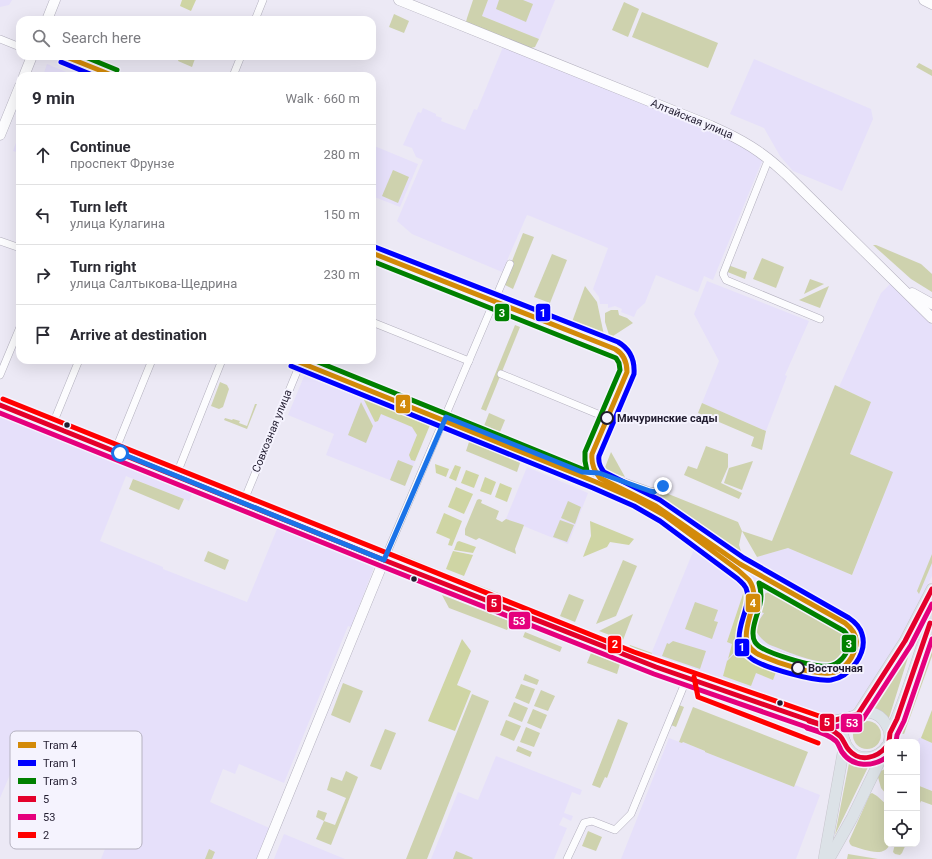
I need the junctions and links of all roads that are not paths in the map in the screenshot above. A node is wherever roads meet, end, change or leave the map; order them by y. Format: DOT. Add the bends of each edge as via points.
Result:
graph roads {
  1 [pos="55,0"];
  2 [pos="263,0"];
  3 [pos="399,0"];
  4 [pos="924,0"];
  5 [pos="932,4"];
  6 [pos="49,16"];
  7 [pos="257,16"];
  8 [pos="0,39"];
  9 [pos="16,45"];
  10 [pos="30,60"];
  11 [pos="239,60"];
  12 [pos="26,72"];
  13 [pos="235,72"];
  14 [pos="16,96"];
  15 [pos="0,135"];
  16 [pos="769,158"];
  17 [pos="0,241"];
  18 [pos="16,247"];
  19 [pos="376,259"];
  20 [pos="510,264"];
  21 [pos="899,285"];
  22 [pos="932,304"];
  23 [pos="493,306"];
  24 [pos="932,318"];
  25 [pos="820,319"];
  26 [pos="376,324"];
  27 [pos="16,337"];
  28 [pos="469,361"];
  29 [pos="77,364"];
  30 [pos="150,364"];
  31 [pos="220,364"];
  32 [pos="300,364"];
  33 [pos="313,364"];
  34 [pos="298,368"];
  35 [pos="501,374"];
  36 [pos="0,375"];
  37 [pos="0,405"];
  38 [pos="446,417"];
  39 [pos="605,417"];
  40 [pos="52,426"];
  41 [pos="442,426"];
  42 [pos="115,451"];
  43 [pos="582,472"];
  44 [pos="176,476"];
  45 [pos="663,486"];
  46 [pos="243,503"];
  47 [pos="384,560"];
  48 [pos="932,589"];
  49 [pos="932,619"];
  50 [pos="687,678"];
  51 [pos="856,715"];
  52 [pos="820,724"];
  53 [pos="887,739"];
  54 [pos="889,739"];
  55 [pos="844,741"];
  56 [pos="884,746"];
  57 [pos="884,750"];
  58 [pos="262,859"];
  59 [pos="567,859"];
  60 [pos="824,859"];
  61 [pos="829,859"];
  1 -- 6 [label="main road"];
  2 -- 7 [label="street"];
  3 -- 16 [label="main road, Алтайская улица" via="733,136 750,144"];
  4 -- 5 [label="main road"];
  8 -- 9 [label="street"];
  10 -- 12 [label="main road"];
  11 -- 13 [label="street"];
  14 -- 15 [label="main road"];
  16 -- 21 [label="main road, Алтайская улица"];
  16 -- 25 [label="street" via="723,274 726,280"];
  17 -- 18 [label="street"];
  19 -- 23 [label="street"];
  20 -- 23 [label="street"];
  21 -- 22 [label="main road"];
  21 -- 24 [label="main road, Алтайская улица"];
  23 -- 28 [label="street"];
  23 -- 39 [label="street" via="620,357 624,364 623,371"];
  26 -- 28 [label="street"];
  27 -- 36 [label="street"];
  28 -- 38 [label="street"];
  29 -- 40 [label="street"];
  30 -- 42 [label="street"];
  31 -- 44 [label="street"];
  32 -- 34 [label="street, Совхозная улица"];
  33 -- 38 [label="street"];
  34 -- 41 [label="street"];
  34 -- 46 [label="street, Совхозная улица"];
  35 -- 39 [label="street"];
  37 -- 40 [label="main road"];
  38 -- 41 [label="street"];
  38 -- 43 [label="street"];
  39 -- 43 [label="street"];
  40 -- 42 [label="main road"];
  41 -- 47 [label="street"];
  42 -- 44 [label="main road"];
  43 -- 45 [label="street" via="599,473 654,492"];
  44 -- 46 [label="main road"];
  46 -- 47 [label="main road"];
  47 -- 50 [label="main road" via="627,657"];
  47 -- 58 [label="main road"];
  48 -- 51 [label="main road" via="905,641"];
  49 -- 54 [label="main road"];
  50 -- 52 [label="main road"];
  50 -- 59 [label="street" via="631,814 614,830 592,821 584,823"];
  51 -- 52 [label="main road"];
  51 -- 53 [label="main road" via="872,713 884,720"];
  51 -- 55 [label="main road" via="848,720 845,726"];
  52 -- 55 [label="main road"];
  55 -- 56 [label="main road" via="853,754 866,758 874,757"];
  55 -- 60 [label="main road"];
  57 -- 61 [label="main road"];
}
